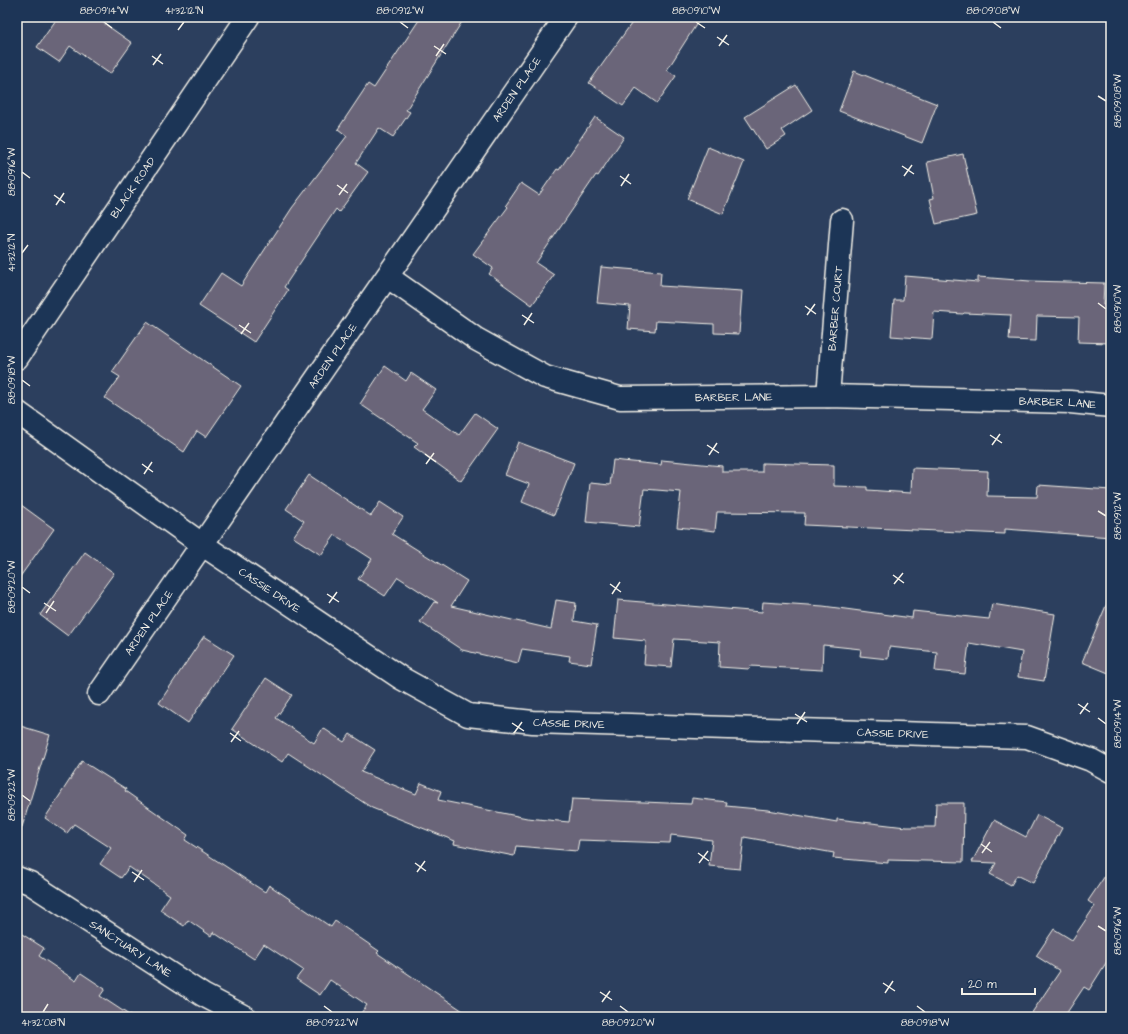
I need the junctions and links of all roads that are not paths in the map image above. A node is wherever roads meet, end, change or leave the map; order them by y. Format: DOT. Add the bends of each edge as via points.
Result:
graph roads {
  1 [pos="248,17"];
  2 [pos="566,17"];
  3 [pos="842,220"];
  4 [pos="388,277"];
  5 [pos="17,358"];
  6 [pos="828,396"];
  7 [pos="1111,406"];
  8 [pos="17,412"];
  9 [pos="203,545"];
  10 [pos="99,694"];
  11 [pos="1111,772"];
  12 [pos="17,878"];
  13 [pos="245,1017"];
  1 -- 5 [label="street, BLACK ROAD"];
  2 -- 4 [label="street, ARDEN PLACE"];
  3 -- 6 [label="street, BARBER COURT"];
  4 -- 6 [label="street, BARBER LANE" via="476,339 545,377 612,396"];
  4 -- 9 [label="street, ARDEN PLACE"];
  6 -- 7 [label="street, BARBER LANE" via="1070,402"];
  8 -- 9 [label="street, CASSIE DRIVE"];
  9 -- 10 [label="street, ARDEN PLACE"];
  9 -- 11 [label="street, CASSIE DRIVE" via="401,678 468,714 533,722 1027,737 1091,760"];
  12 -- 13 [label="street, SANCTUARY LANE" via="30,883 203,995"];
}
